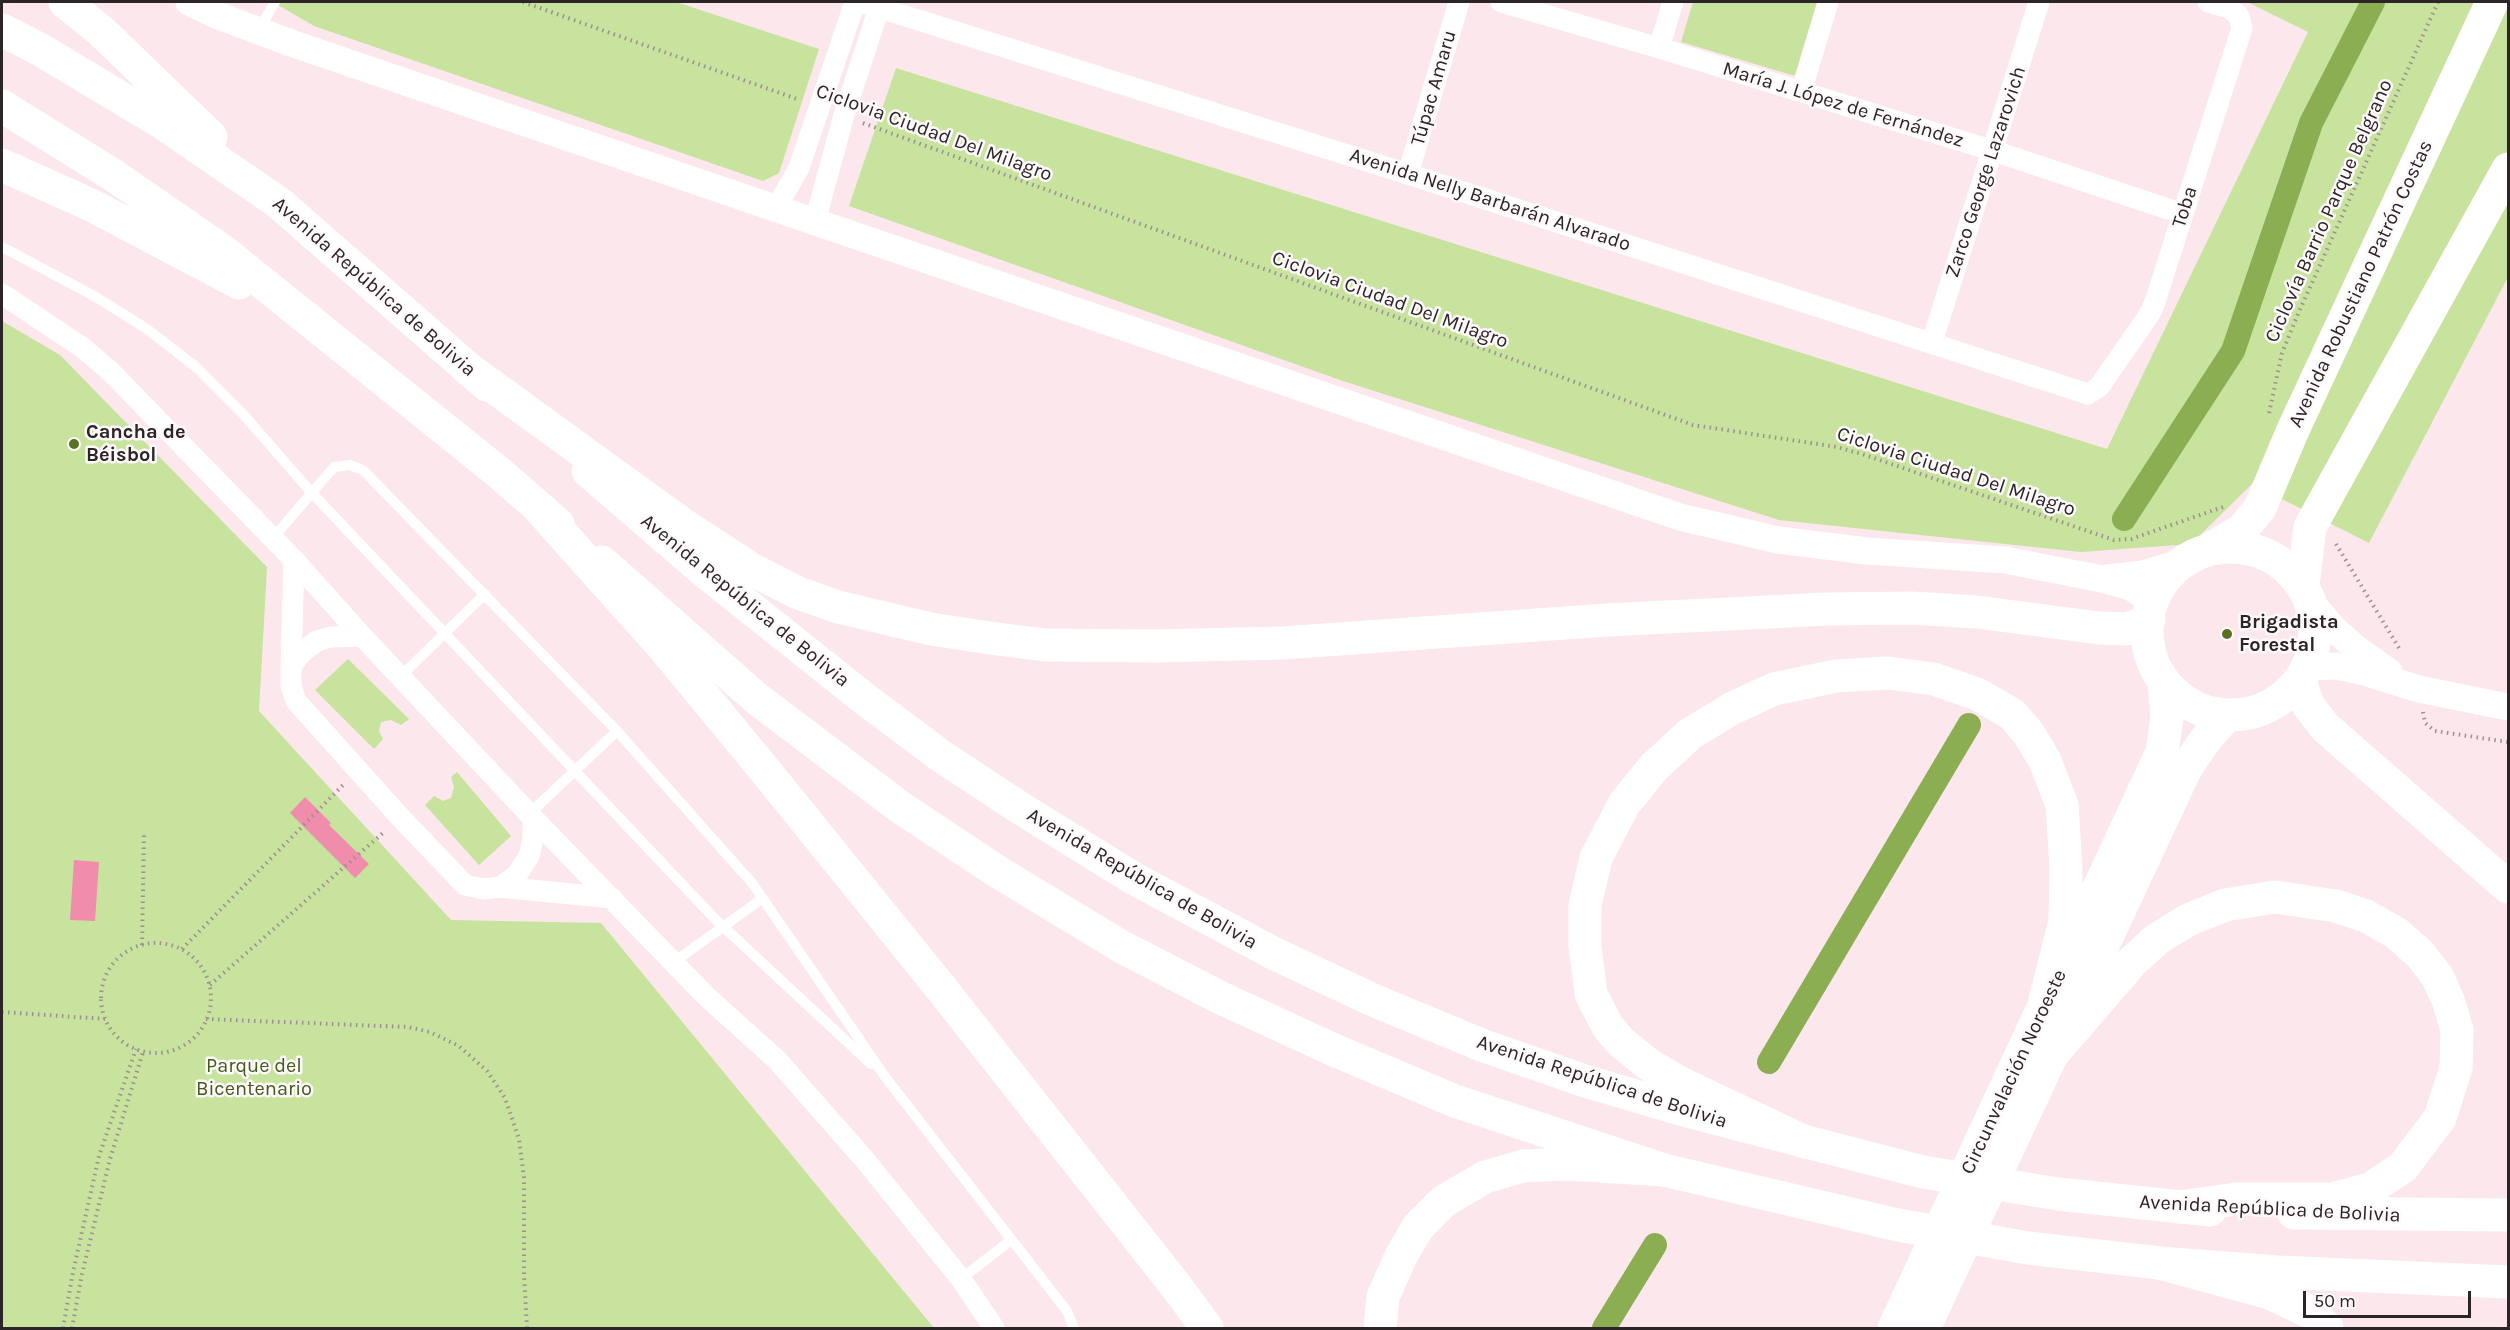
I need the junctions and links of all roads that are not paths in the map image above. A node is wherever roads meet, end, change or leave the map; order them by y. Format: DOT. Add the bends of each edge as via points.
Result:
graph roads {
  1 [pos="65,2"];
  2 [pos="189,2"];
  3 [pos="275,2"];
  4 [pos="855,2"];
  5 [pos="1459,2"];
  6 [pos="1501,2"];
  7 [pos="1673,2"];
  8 [pos="1828,2"];
  9 [pos="2039,2"];
  10 [pos="2208,2"];
  11 [pos="2492,2"];
  12 [pos="874,3"];
  13 [pos="2,30"];
  14 [pos="258,31"];
  15 [pos="1659,48"];
  16 [pos="1801,92"];
  17 [pos="2,106"];
  18 [pos="1994,151"];
  19 [pos="2,165"];
  20 [pos="2508,169"];
  21 [pos="1408,174"];
  22 [pos="279,203"];
  23 [pos="776,208"];
  24 [pos="2182,214"];
  25 [pos="815,221"];
  26 [pos="2,247"];
  27 [pos="2,294"];
  28 [pos="317,325"];
  29 [pos="1932,342"];
  30 [pos="466,367"];
  31 [pos="2099,387"];
  32 [pos="311,492"];
  33 [pos="537,506"];
  34 [pos="273,538"];
  35 [pos="2197,556"];
  36 [pos="294,560"];
  37 [pos="2102,579"];
  38 [pos="485,594"];
  39 [pos="2306,594"];
  40 [pos="2151,610"];
  41 [pos="444,632"];
  42 [pos="362,636"];
  43 [pos="291,667"];
  44 [pos="2304,674"];
  45 [pos="400,677"];
  46 [pos="2164,681"];
  47 [pos="2410,686"];
  48 [pos="2508,707"];
  49 [pos="2227,715"];
  50 [pos="617,731"];
  51 [pos="577,772"];
  52 [pos="531,816"];
  53 [pos="2145,823"];
  54 [pos="500,887"];
  55 [pos="2508,887"];
  56 [pos="612,898"];
  57 [pos="763,898"];
  58 [pos="723,927"];
  59 [pos="674,962"];
  60 [pos="2041,1016"];
  61 [pos="2051,1056"];
  62 [pos="886,1078"];
  63 [pos="1805,1142"];
  64 [pos="1664,1170"];
  65 [pos="2180,1207"];
  66 [pos="2508,1215"];
  67 [pos="1011,1240"];
  68 [pos="2160,1263"];
  69 [pos="961,1279"];
  70 [pos="2508,1282"];
  71 [pos="994,1329"];
  72 [pos="1074,1329"];
  73 [pos="1207,1329"];
  74 [pos="1380,1329"];
  75 [pos="1894,1329"];
  76 [pos="1924,1329"];
  77 [pos="2327,1329"];
  1 -- 22 [label="main road" via="102,32"];
  2 -- 14 [label="street"];
  3 -- 14 [label="lane"];
  4 -- 23 [label="street" via="800,168"];
  5 -- 21 [label="street, Túpac Amaru"];
  6 -- 15 [label="street, María J. López de Fernández"];
  7 -- 15 [label="street"];
  8 -- 16 [label="street"];
  9 -- 18 [label="street, Zarco George Lazarovich"];
  10 -- 24 [label="street, Toba" via="2229,8 2239,16 2242,28"];
  11 -- 35 [label="main road, Avenida Robustiano Patrón Costas" via="2260,508 2242,530"];
  12 -- 21 [label="street, Avenida Nelly Barbarán Alvarado"];
  12 -- 25 [label="street"];
  13 -- 22 [label="main road, Avenida República de Bolivia" via="161,122"];
  14 -- 23 [label="street"];
  15 -- 16 [label="street, María J. López de Fernández"];
  16 -- 18 [label="street, María J. López de Fernández"];
  17 -- 28 [label="main road" via="174,216"];
  18 -- 24 [label="street, María J. López de Fernández"];
  18 -- 29 [label="street, Zarco George Lazarovich"];
  19 -- 28 [label="main road" via="101,211"];
  20 -- 39 [label="main road" via="2310,527"];
  21 -- 29 [label="street, Avenida Nelly Barbarán Alvarado"];
  22 -- 30 [label="main road, Avenida República de Bolivia"];
  23 -- 25 [label="street"];
  24 -- 31 [label="street, Toba" via="2149,315"];
  25 -- 37 [label="street" via="1680,517 1778,540 1867,551 2005,560"];
  26 -- 32 [label="lane" via="96,297 147,329 196,367"];
  27 -- 34 [label="street" via="83,348 110,371"];
  28 -- 33 [label="main road"];
  29 -- 31 [label="street, Avenida Nelly Barbarán Alvarado" via="2088,394"];
  30 -- 40 [label="main road" via="684,525 796,592 838,607 990,638 1045,645 1283,643 1607,620 1911,608 2126,629 2139,625"];
  30 -- 63 [label="main road, Avenida República de Bolivia" via="703,570 866,700 951,763 1133,878 1273,953 1484,1046 1607,1088"];
  32 -- 34 [label="lane"];
  32 -- 38 [label="lane" via="334,467 350,465 363,470"];
  32 -- 41 [label="lane"];
  33 -- 64 [label="main road" via="756,698 882,794 998,872 1122,947 1241,1008 1455,1101"];
  33 -- 73 [label="main road" via="657,640 763,768 941,988"];
  34 -- 36 [label="street"];
  35 -- 37 [label="street" via="2143,574"];
  35 -- 39 [label="main road" via="2237,547 2262,552 2285,566"];
  35 -- 40 [label="main road" via="2165,579"];
  36 -- 42 [label="street"];
  36 -- 43 [label="street"];
  37 -- 40 [label="street" via="2131,587"];
  38 -- 41 [label="lane"];
  38 -- 50 [label="lane"];
  39 -- 44 [label="main road" via="2314,631 2313,651"];
  39 -- 47 [label="street" via="2335,630"];
  40 -- 46 [label="main road" via="2148,641 2153,662"];
  41 -- 45 [label="lane"];
  41 -- 51 [label="lane"];
  42 -- 43 [label="street" via="317,641"];
  42 -- 45 [label="street"];
  43 -- 54 [label="street" via="296,701 400,817 465,885"];
  44 -- 47 [label="street" via="2336,666"];
  44 -- 49 [label="main road" via="2280,700 2255,712"];
  44 -- 55 [label="main road" via="2308,705 2325,727"];
  45 -- 52 [label="street"];
  46 -- 49 [label="main road" via="2192,706"];
  46 -- 53 [label="main road" via="2167,718"];
  47 -- 48 [label="street"];
  49 -- 53 [label="main road"];
  50 -- 51 [label="lane"];
  50 -- 57 [label="lane"];
  51 -- 52 [label="lane"];
  51 -- 58 [label="lane"];
  52 -- 54 [label="street" via="533,838 529,856 517,875"];
  52 -- 56 [label="street"];
  53 -- 60 [label="main road, Circunvalación Noroeste"];
  53 -- 61 [label="main road, Circunvalación Noroeste"];
  54 -- 56 [label="street"];
  56 -- 59 [label="street"];
  57 -- 58 [label="lane"];
  57 -- 62 [label="lane"];
  58 -- 59 [label="lane"];
  58 -- 62 [label="lane"];
  59 -- 69 [label="street" via="777,1060 865,1160"];
  60 -- 63 [label="main road" via="2065,921 2062,805 2045,761 2012,714 1977,694 1934,679 1888,673 1836,676 1774,689 1731,709 1690,734 1654,767 1624,804 1596,858 1585,905 1591,994 1608,1027 1648,1065"];
  60 -- 75 [label="main road, Circunvalación Noroeste"];
  61 -- 65 [label="main road" via="2132,962 2157,939 2188,920 2225,905 2275,897 2336,906 2366,916 2396,933 2420,954 2437,976 2448,1000 2457,1030 2456,1068 2440,1118 2403,1167 2370,1189 2332,1199 2236,1199"];
  61 -- 76 [label="main road, Circunvalación Noroeste"];
  62 -- 67 [label="lane"];
  63 -- 65 [label="main road, Avenida República de Bolivia" via="1923,1173 2058,1194"];
  64 -- 68 [label="main road" via="1898,1225 2028,1248"];
  64 -- 74 [label="main road" via="1569,1164 1523,1166 1485,1177 1444,1201 1418,1227 1383,1297"];
  65 -- 66 [label="main road, Avenida República de Bolivia" via="2323,1215"];
  67 -- 69 [label="lane"];
  67 -- 72 [label="lane" via="1066,1311"];
  68 -- 70 [label="main road"];
  68 -- 77 [label="main road" via="2270,1293 2310,1312"];
  69 -- 71 [label="street"];
}
